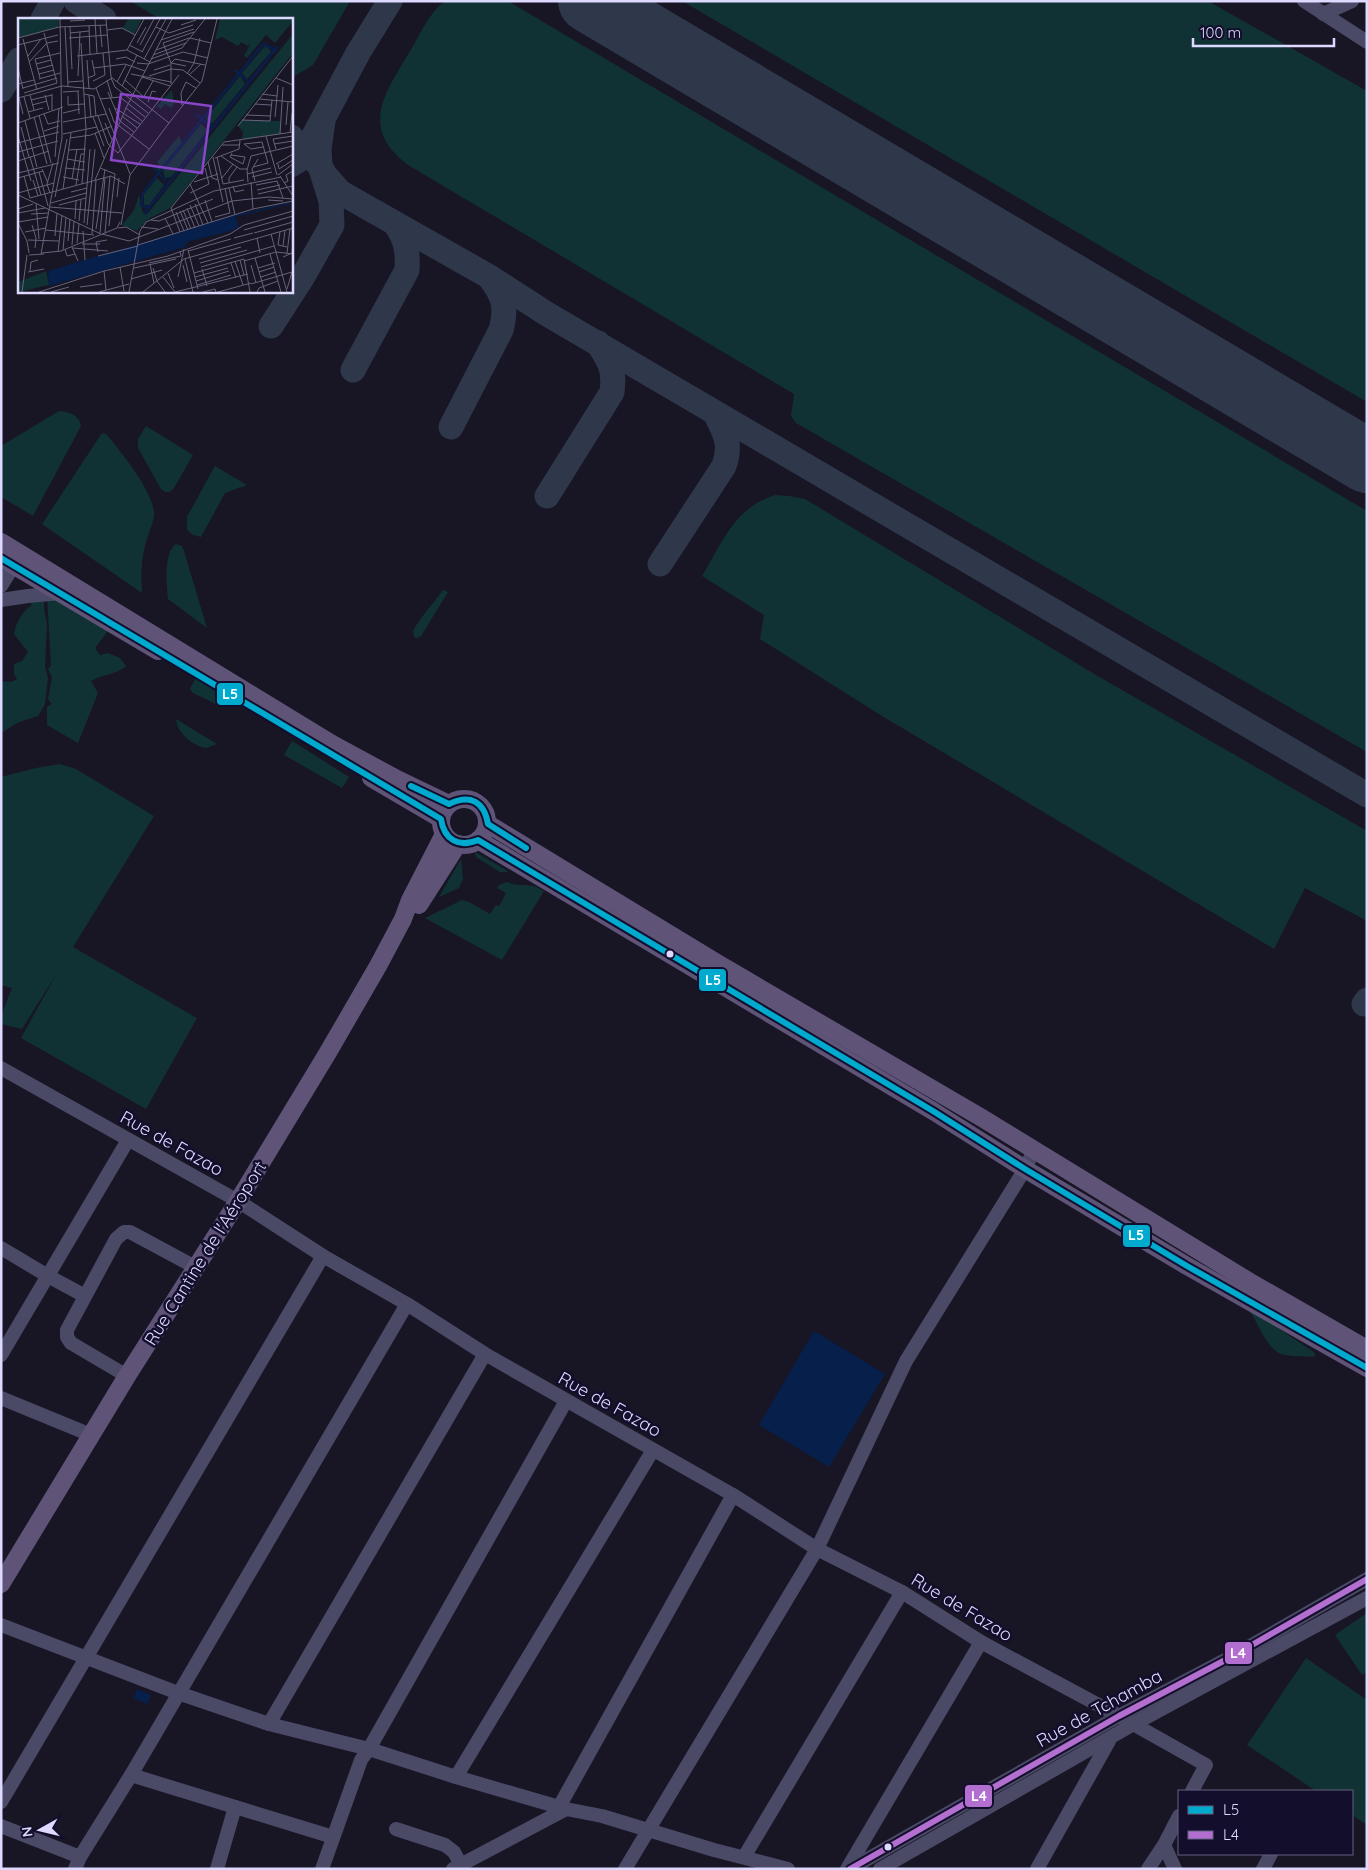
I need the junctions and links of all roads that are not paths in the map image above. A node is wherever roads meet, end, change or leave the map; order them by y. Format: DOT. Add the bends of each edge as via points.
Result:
graph roads {
  1 [pos="1304,1"];
  2 [pos="1352,1"];
  3 [pos="1323,14"];
  4 [pos="1367,42"];
  5 [pos="1,542"];
  6 [pos="7,561"];
  7 [pos="1,586"];
  8 [pos="61,593"];
  9 [pos="1,600"];
  10 [pos="488,824"];
  11 [pos="448,825"];
  12 [pos="478,840"];
  13 [pos="1,1069"];
  14 [pos="128,1140"];
  15 [pos="1034,1150"];
  16 [pos="1025,1169"];
  17 [pos="238,1201"];
  18 [pos="1,1248"];
  19 [pos="323,1256"];
  20 [pos="195,1267"];
  21 [pos="48,1276"];
  22 [pos="85,1296"];
  23 [pos="407,1304"];
  24 [pos="1367,1348"];
  25 [pos="485,1354"];
  26 [pos="1,1355"];
  27 [pos="1367,1368"];
  28 [pos="127,1376"];
  29 [pos="1,1398"];
  30 [pos="566,1401"];
  31 [pos="91,1435"];
  32 [pos="654,1450"];
  33 [pos="733,1495"];
  34 [pos="817,1549"];
  35 [pos="1367,1579"];
  36 [pos="1,1584"];
  37 [pos="902,1592"];
  38 [pos="1367,1598"];
  39 [pos="1,1625"];
  40 [pos="981,1642"];
  41 [pos="86,1658"];
  42 [pos="178,1693"];
  43 [pos="1117,1718"];
  44 [pos="269,1724"];
  45 [pos="1132,1725"];
  46 [pos="1109,1739"];
  47 [pos="369,1749"];
  48 [pos="131,1775"];
  49 [pos="456,1778"];
  50 [pos="1193,1790"];
  51 [pos="1,1802"];
  52 [pos="235,1807"];
  53 [pos="562,1808"];
  54 [pos="1178,1818"];
  55 [pos="1,1826"];
  56 [pos="396,1829"];
  57 [pos="647,1830"];
  58 [pos="333,1837"];
  59 [pos="1164,1845"];
  60 [pos="1270,1855"];
  61 [pos="744,1857"];
  62 [pos="77,1863"];
  63 [pos="457,1867"];
  64 [pos="217,1869"];
  65 [pos="322,1869"];
  66 [pos="625,1869"];
  67 [pos="788,1869"];
  68 [pos="848,1869"];
  69 [pos="880,1869"];
  70 [pos="1037,1869"];
  71 [pos="1148,1869"];
  72 [pos="1175,1869"];
  73 [pos="1263,1869"];
  1 -- 3 [label="street"];
  2 -- 3 [label="street"];
  3 -- 4 [label="street"];
  5 -- 11 [label="main road" via="332,744 395,778"];
  6 -- 7 [label="street"];
  6 -- 8 [label="main road"];
  8 -- 9 [label="street"];
  8 -- 11 [label="main road"];
  10 -- 11 [label="main road" via="484,808 477,802 461,798"];
  10 -- 12 [label="main road"];
  10 -- 15 [label="main road"];
  11 -- 12 [label="main road" via="472,844"];
  11 -- 17 [label="main road, Rue Cantine de l'Aéroport" via="378,966"];
  12 -- 16 [label="main road" via="941,1115"];
  13 -- 14 [label="street, Rue de Fazao"];
  14 -- 17 [label="street, Rue de Fazao"];
  14 -- 21 [label="street"];
  15 -- 16 [label="street"];
  15 -- 24 [label="main road" via="1250,1282"];
  16 -- 27 [label="main road" via="1241,1298"];
  16 -- 34 [label="street" via="906,1361"];
  17 -- 19 [label="street, Rue de Fazao"];
  17 -- 20 [label="main road, Rue Cantine de l'Aéroport"];
  18 -- 21 [label="street"];
  19 -- 23 [label="street, Rue de Fazao"];
  19 -- 41 [label="street"];
  20 -- 22 [label="street" via="130,1232 124,1232 116,1239"];
  20 -- 28 [label="main road, Rue Cantine de l'Aéroport"];
  21 -- 22 [label="street"];
  21 -- 26 [label="street"];
  22 -- 28 [label="street" via="67,1330 67,1337 71,1343"];
  23 -- 25 [label="street, Rue de Fazao"];
  23 -- 42 [label="street"];
  25 -- 30 [label="street, Rue de Fazao"];
  25 -- 44 [label="street"];
  28 -- 31 [label="main road, Rue Cantine de l'Aéroport"];
  29 -- 31 [label="street"];
  30 -- 32 [label="street, Rue de Fazao"];
  30 -- 47 [label="street"];
  31 -- 36 [label="main road, Rue Cantine de l'Aéroport"];
  32 -- 33 [label="street, Rue de Fazao"];
  32 -- 49 [label="street"];
  33 -- 34 [label="street, Rue de Fazao"];
  33 -- 53 [label="street"];
  34 -- 37 [label="street, Rue de Fazao"];
  34 -- 57 [label="street"];
  35 -- 43 [label="street, Rue de Tchamba"];
  37 -- 40 [label="street, Rue de Fazao"];
  37 -- 61 [label="street"];
  38 -- 45 [label="street, Rue de Tchamba"];
  39 -- 41 [label="street"];
  40 -- 43 [label="street, Rue de Fazao"];
  40 -- 68 [label="street"];
  41 -- 42 [label="street"];
  41 -- 51 [label="street"];
  42 -- 44 [label="street"];
  42 -- 48 [label="street"];
  43 -- 45 [label="street, Rue de Fazao"];
  43 -- 46 [label="street"];
  43 -- 68 [label="street, Rue de Tchamba"];
  44 -- 47 [label="street"];
  45 -- 46 [label="street, Rue de Tchamba"];
  45 -- 50 [label="street, Rue de Fazao" via="1206,1765"];
  46 -- 69 [label="street, Rue de Tchamba"];
  46 -- 70 [label="street"];
  47 -- 49 [label="street"];
  47 -- 58 [label="street" via="361,1760"];
  48 -- 52 [label="street"];
  48 -- 62 [label="street"];
  49 -- 53 [label="street"];
  52 -- 58 [label="street"];
  52 -- 64 [label="street"];
  53 -- 57 [label="street"];
  53 -- 63 [label="street"];
  54 -- 59 [label="street"];
  55 -- 62 [label="street"];
  56 -- 63 [label="street" via="445,1845 454,1852"];
  57 -- 61 [label="street"];
  57 -- 66 [label="street"];
  58 -- 65 [label="street"];
  59 -- 71 [label="street"];
  59 -- 72 [label="street"];
  60 -- 73 [label="street"];
  61 -- 67 [label="street"];
}
